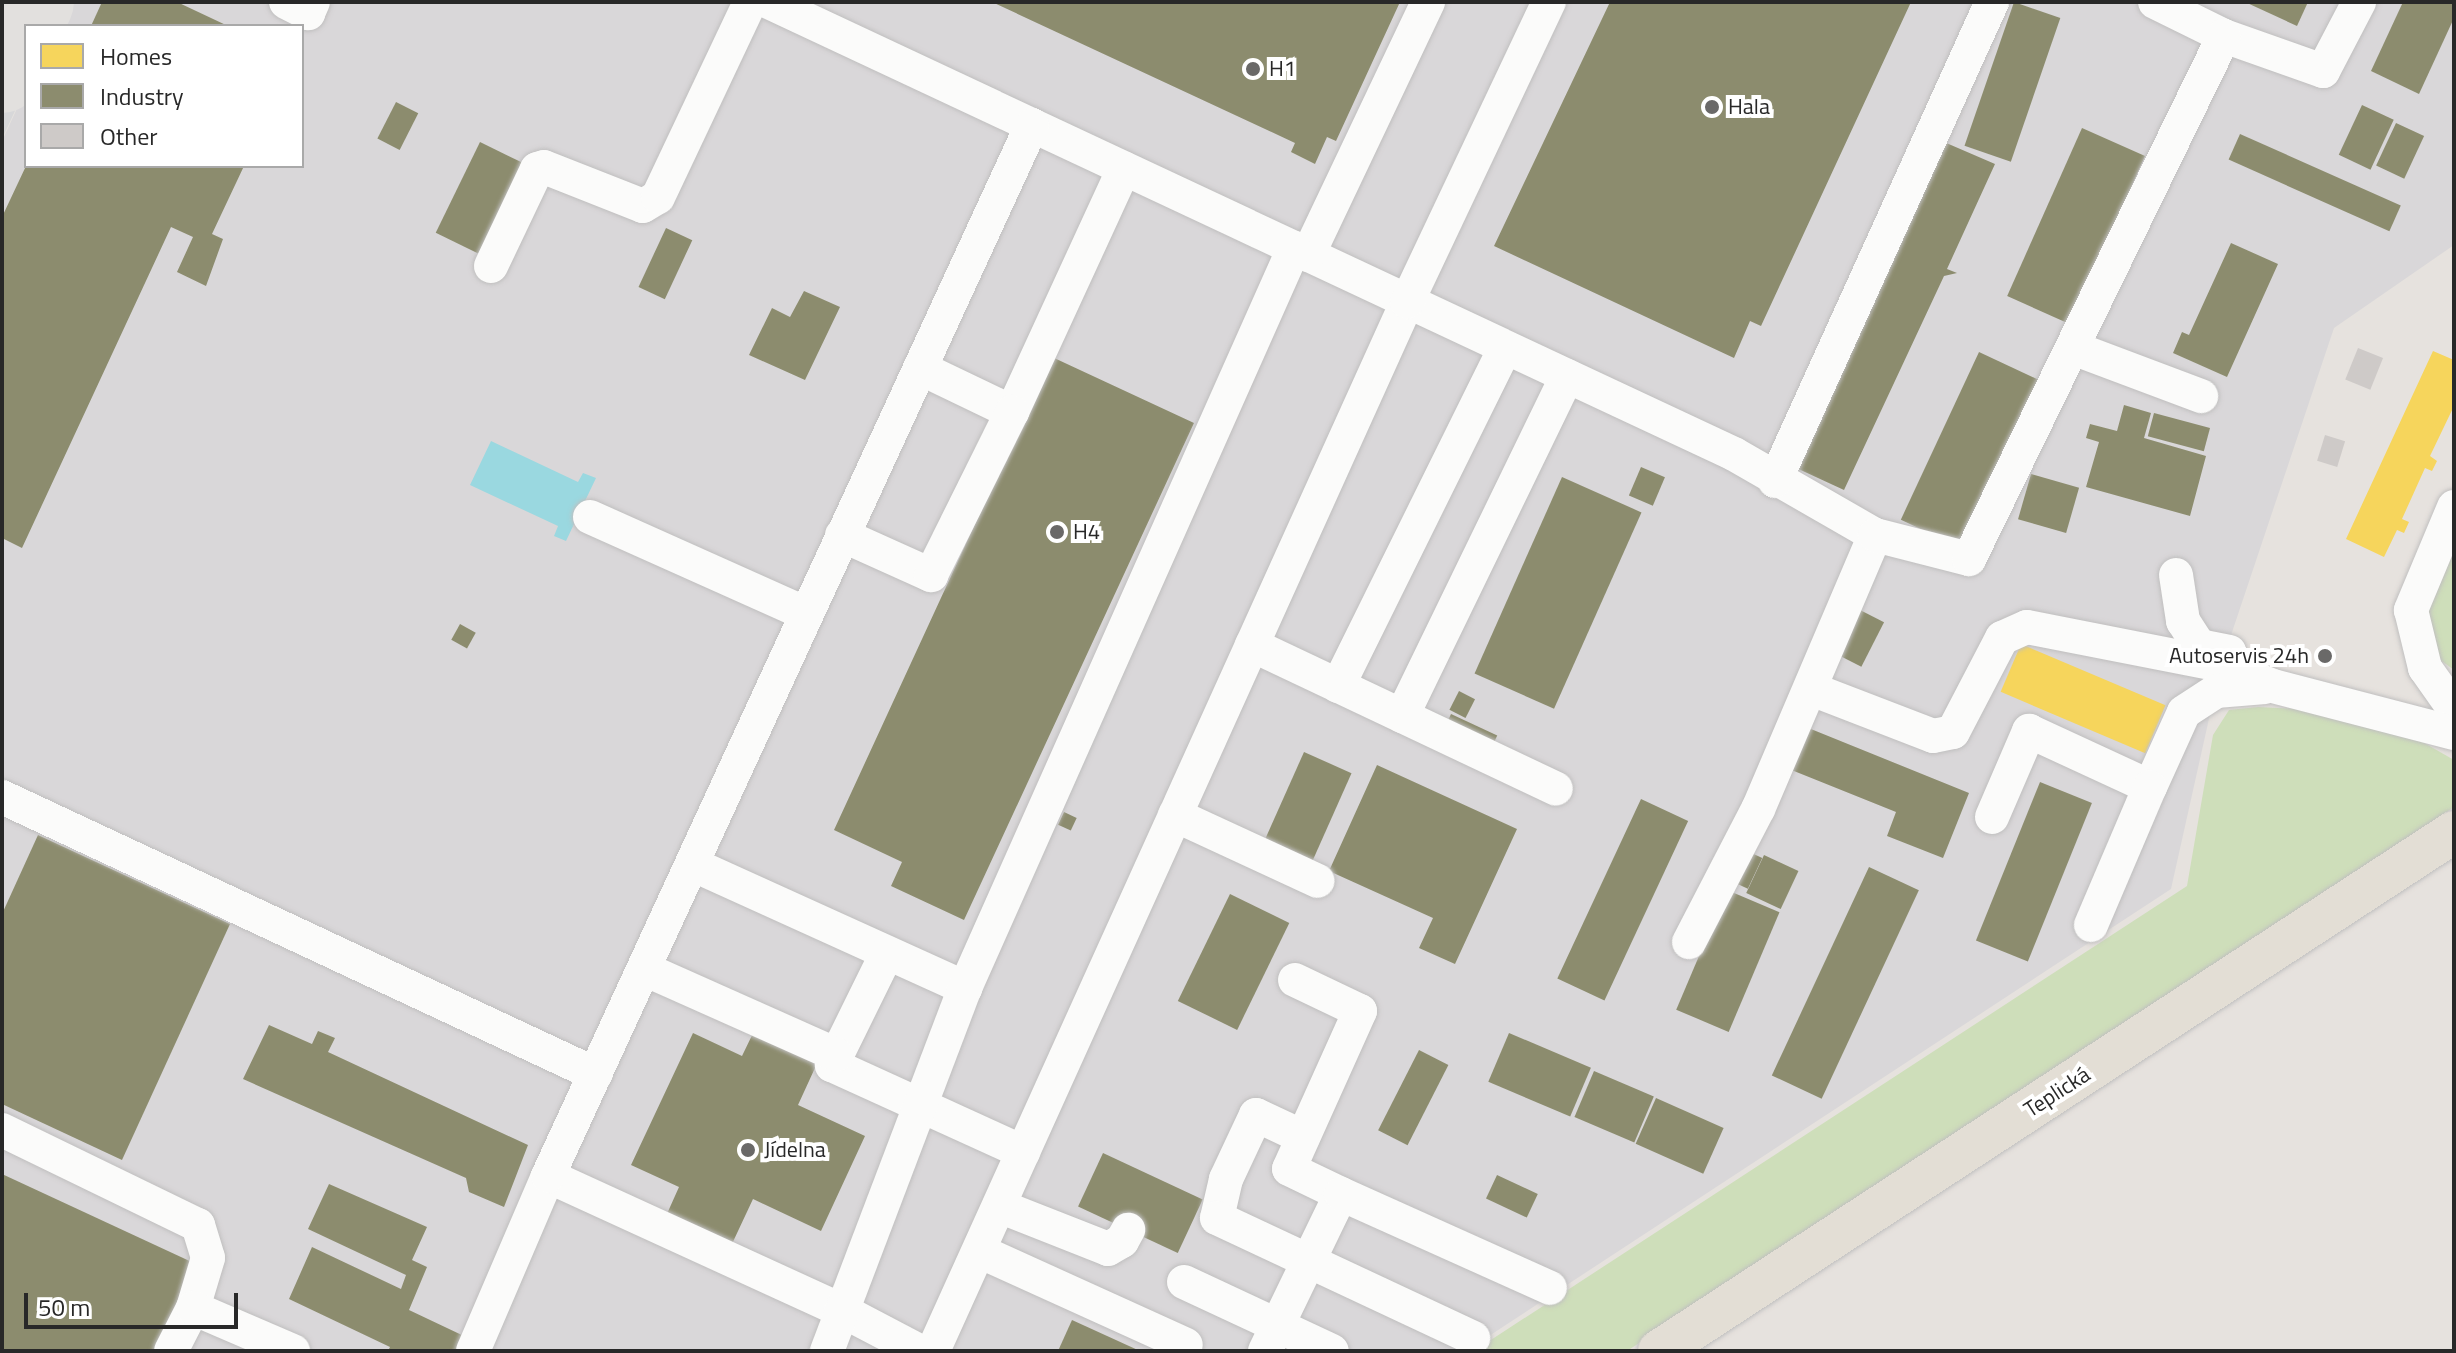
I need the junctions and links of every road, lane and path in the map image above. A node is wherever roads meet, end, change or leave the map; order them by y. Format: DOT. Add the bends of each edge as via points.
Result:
graph roads {
  1 [pos="286,2"];
  2 [pos="313,2"];
  3 [pos="750,2"];
  4 [pos="769,2"];
  5 [pos="1428,2"];
  6 [pos="1549,2"];
  7 [pos="1992,2"];
  8 [pos="2155,2"];
  9 [pos="2359,2"];
  10 [pos="2224,36"];
  11 [pos="1032,125"];
  12 [pos="1124,168"];
  13 [pos="1301,251"];
  14 [pos="491,266"];
  15 [pos="1407,302"];
  16 [pos="1505,348"];
  17 [pos="2073,348"];
  18 [pos="920,368"];
  19 [pos="1567,376"];
  20 [pos="2201,396"];
  21 [pos="1012,412"];
  22 [pos="1775,481"];
  23 [pos="2454,507"];
  24 [pos="590,517"];
  25 [pos="842,535"];
  26 [pos="1875,535"];
  27 [pos="2176,575"];
  28 [pos="805,613"];
  29 [pos="1252,645"];
  30 [pos="1338,686"];
  31 [pos="2273,686"];
  32 [pos="1819,692"];
  33 [pos="2454,709"];
  34 [pos="1402,716"];
  35 [pos="2454,733"];
  36 [pos="2150,787"];
  37 [pos="1556,789"];
  38 [pos="2,797"];
  39 [pos="1175,815"];
  40 [pos="1992,817"];
  41 [pos="2454,832"];
  42 [pos="694,865"];
  43 [pos="1318,881"];
  44 [pos="2091,925"];
  45 [pos="1689,942"];
  46 [pos="887,953"];
  47 [pos="644,969"];
  48 [pos="1295,980"];
  49 [pos="965,988"];
  50 [pos="837,1055"];
  51 [pos="595,1074"];
  52 [pos="920,1106"];
  53 [pos="2,1130"];
  54 [pos="1303,1137"];
  55 [pos="1023,1152"];
  56 [pos="548,1176"];
  57 [pos="1341,1194"];
  58 [pos="999,1206"];
  59 [pos="1128,1230"];
  60 [pos="979,1251"];
  61 [pos="1308,1261"];
  62 [pos="1184,1282"];
  63 [pos="1550,1288"];
  64 [pos="193,1308"];
  65 [pos="841,1310"];
  66 [pos="1272,1338"];
  67 [pos="1473,1338"];
  68 [pos="1186,1345"];
  69 [pos="171,1351"];
  70 [pos="293,1351"];
  71 [pos="473,1351"];
  72 [pos="827,1351"];
  73 [pos="919,1351"];
  74 [pos="933,1351"];
  75 [pos="1332,1351"];
  76 [pos="1659,1351"];
  1 -- 2 [label="street" via="308,13"];
  3 -- 14 [label="street" via="658,197 643,206 544,167 537,169"];
  4 -- 11 [label="street"];
  5 -- 13 [label="street"];
  6 -- 15 [label="street"];
  7 -- 22 [label="street"];
  8 -- 10 [label="street"];
  9 -- 10 [label="street" via="2323,71"];
  10 -- 17 [label="street"];
  11 -- 12 [label="street"];
  11 -- 18 [label="street"];
  12 -- 13 [label="street"];
  12 -- 21 [label="street"];
  13 -- 15 [label="street"];
  13 -- 49 [label="street"];
  15 -- 16 [label="street"];
  15 -- 29 [label="street"];
  16 -- 19 [label="street"];
  16 -- 30 [label="street"];
  17 -- 20 [label="street"];
  17 -- 26 [label="street" via="1969,559"];
  18 -- 21 [label="street"];
  18 -- 25 [label="street"];
  19 -- 22 [label="street" via="1734,454"];
  19 -- 34 [label="street"];
  21 -- 25 [label="street" via="931,575"];
  22 -- 26 [label="street"];
  23 -- 33 [label="street" via="2411,610 2425,668"];
  24 -- 28 [label="street"];
  25 -- 28 [label="street"];
  26 -- 45 [label="street" via="1758,809"];
  27 -- 31 [label="street" via="2183,621 2199,646 2226,650"];
  28 -- 42 [label="street"];
  29 -- 30 [label="street"];
  29 -- 39 [label="street"];
  30 -- 34 [label="street"];
  31 -- 32 [label="street" via="2221,665 2027,627 2002,638 1953,732 1933,736"];
  31 -- 35 [label="street"];
  31 -- 36 [label="street" via="2216,691 2184,712"];
  34 -- 37 [label="street"];
  36 -- 40 [label="street" via="2029,731"];
  36 -- 44 [label="street"];
  38 -- 51 [label="street"];
  39 -- 43 [label="street"];
  39 -- 55 [label="street"];
  41 -- 76 [label="main road, Teplická"];
  42 -- 46 [label="street"];
  42 -- 47 [label="street"];
  46 -- 49 [label="street"];
  46 -- 50 [label="street"];
  47 -- 50 [label="street"];
  47 -- 51 [label="street"];
  48 -- 54 [label="street" via="1360,1011"];
  49 -- 52 [label="street"];
  50 -- 52 [label="street" via="832,1065"];
  51 -- 56 [label="street"];
  52 -- 55 [label="street"];
  52 -- 65 [label="street"];
  53 -- 64 [label="street" via="198,1225 208,1258"];
  54 -- 57 [label="street" via="1289,1169"];
  54 -- 61 [label="street" via="1256,1115 1226,1179 1217,1218"];
  55 -- 58 [label="street"];
  56 -- 65 [label="street"];
  56 -- 71 [label="street"];
  57 -- 61 [label="street"];
  57 -- 63 [label="street"];
  58 -- 59 [label="street" via="1108,1249"];
  58 -- 60 [label="street"];
  60 -- 68 [label="street"];
  60 -- 74 [label="street"];
  61 -- 66 [label="street"];
  61 -- 67 [label="street"];
  62 -- 66 [label="street"];
  64 -- 69 [label="street"];
  64 -- 70 [label="street"];
  65 -- 72 [label="street"];
  65 -- 73 [label="street"];
  66 -- 75 [label="street"];
}
